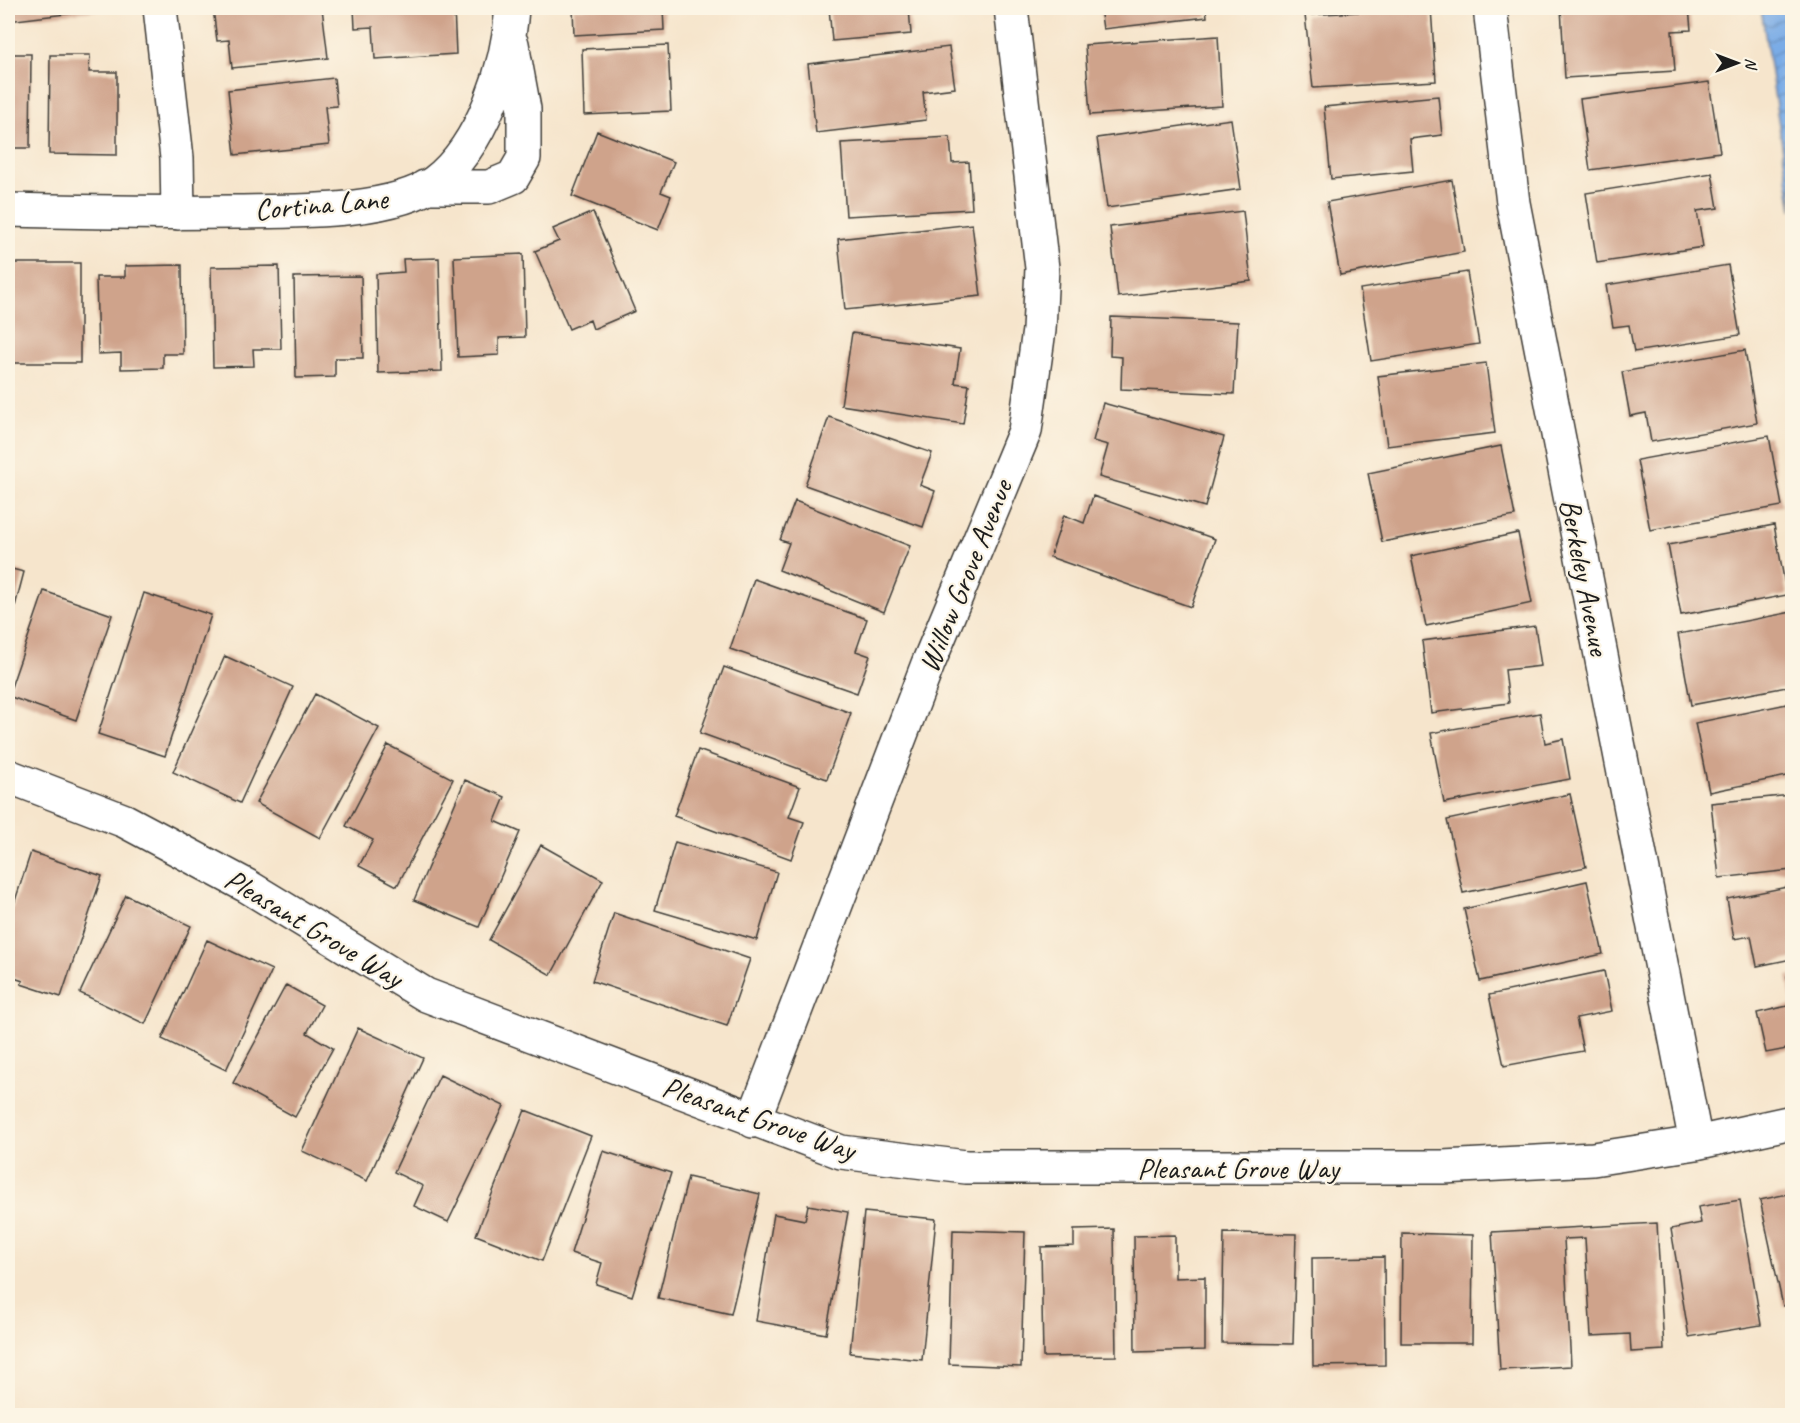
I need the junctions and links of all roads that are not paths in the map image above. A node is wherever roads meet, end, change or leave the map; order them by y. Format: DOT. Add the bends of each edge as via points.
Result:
graph roads {
  1 [pos="160,8"];
  2 [pos="1011,8"];
  3 [pos="1490,8"];
  4 [pos="511,19"];
  5 [pos="425,187"];
  6 [pos="8,210"];
  7 [pos="178,213"];
  8 [pos="8,776"];
  9 [pos="753,1121"];
  10 [pos="1792,1122"];
  11 [pos="1696,1143"];
  1 -- 7 [label="street" via="177,158"];
  2 -- 9 [label="street, Willow Grove Avenue" via="1042,268 1039,330 1025,431 928,664"];
  3 -- 11 [label="street, Berkeley Avenue" via="1513,203"];
  4 -- 5 [label="street, Cortina Lane" via="495,93 475,133 454,161"];
  4 -- 5 [label="street" via="524,109 524,158 513,177 489,187"];
  5 -- 7 [label="street, Cortina Lane" via="412,195 317,210"];
  6 -- 7 [label="street, Cortina Lane"];
  8 -- 9 [label="street, Pleasant Grove Way" via="125,821 248,886 426,995"];
  9 -- 11 [label="street, Pleasant Grove Way" via="841,1152 966,1167 1443,1167 1593,1159"];
  10 -- 11 [label="street, Pleasant Grove Way"];
}
